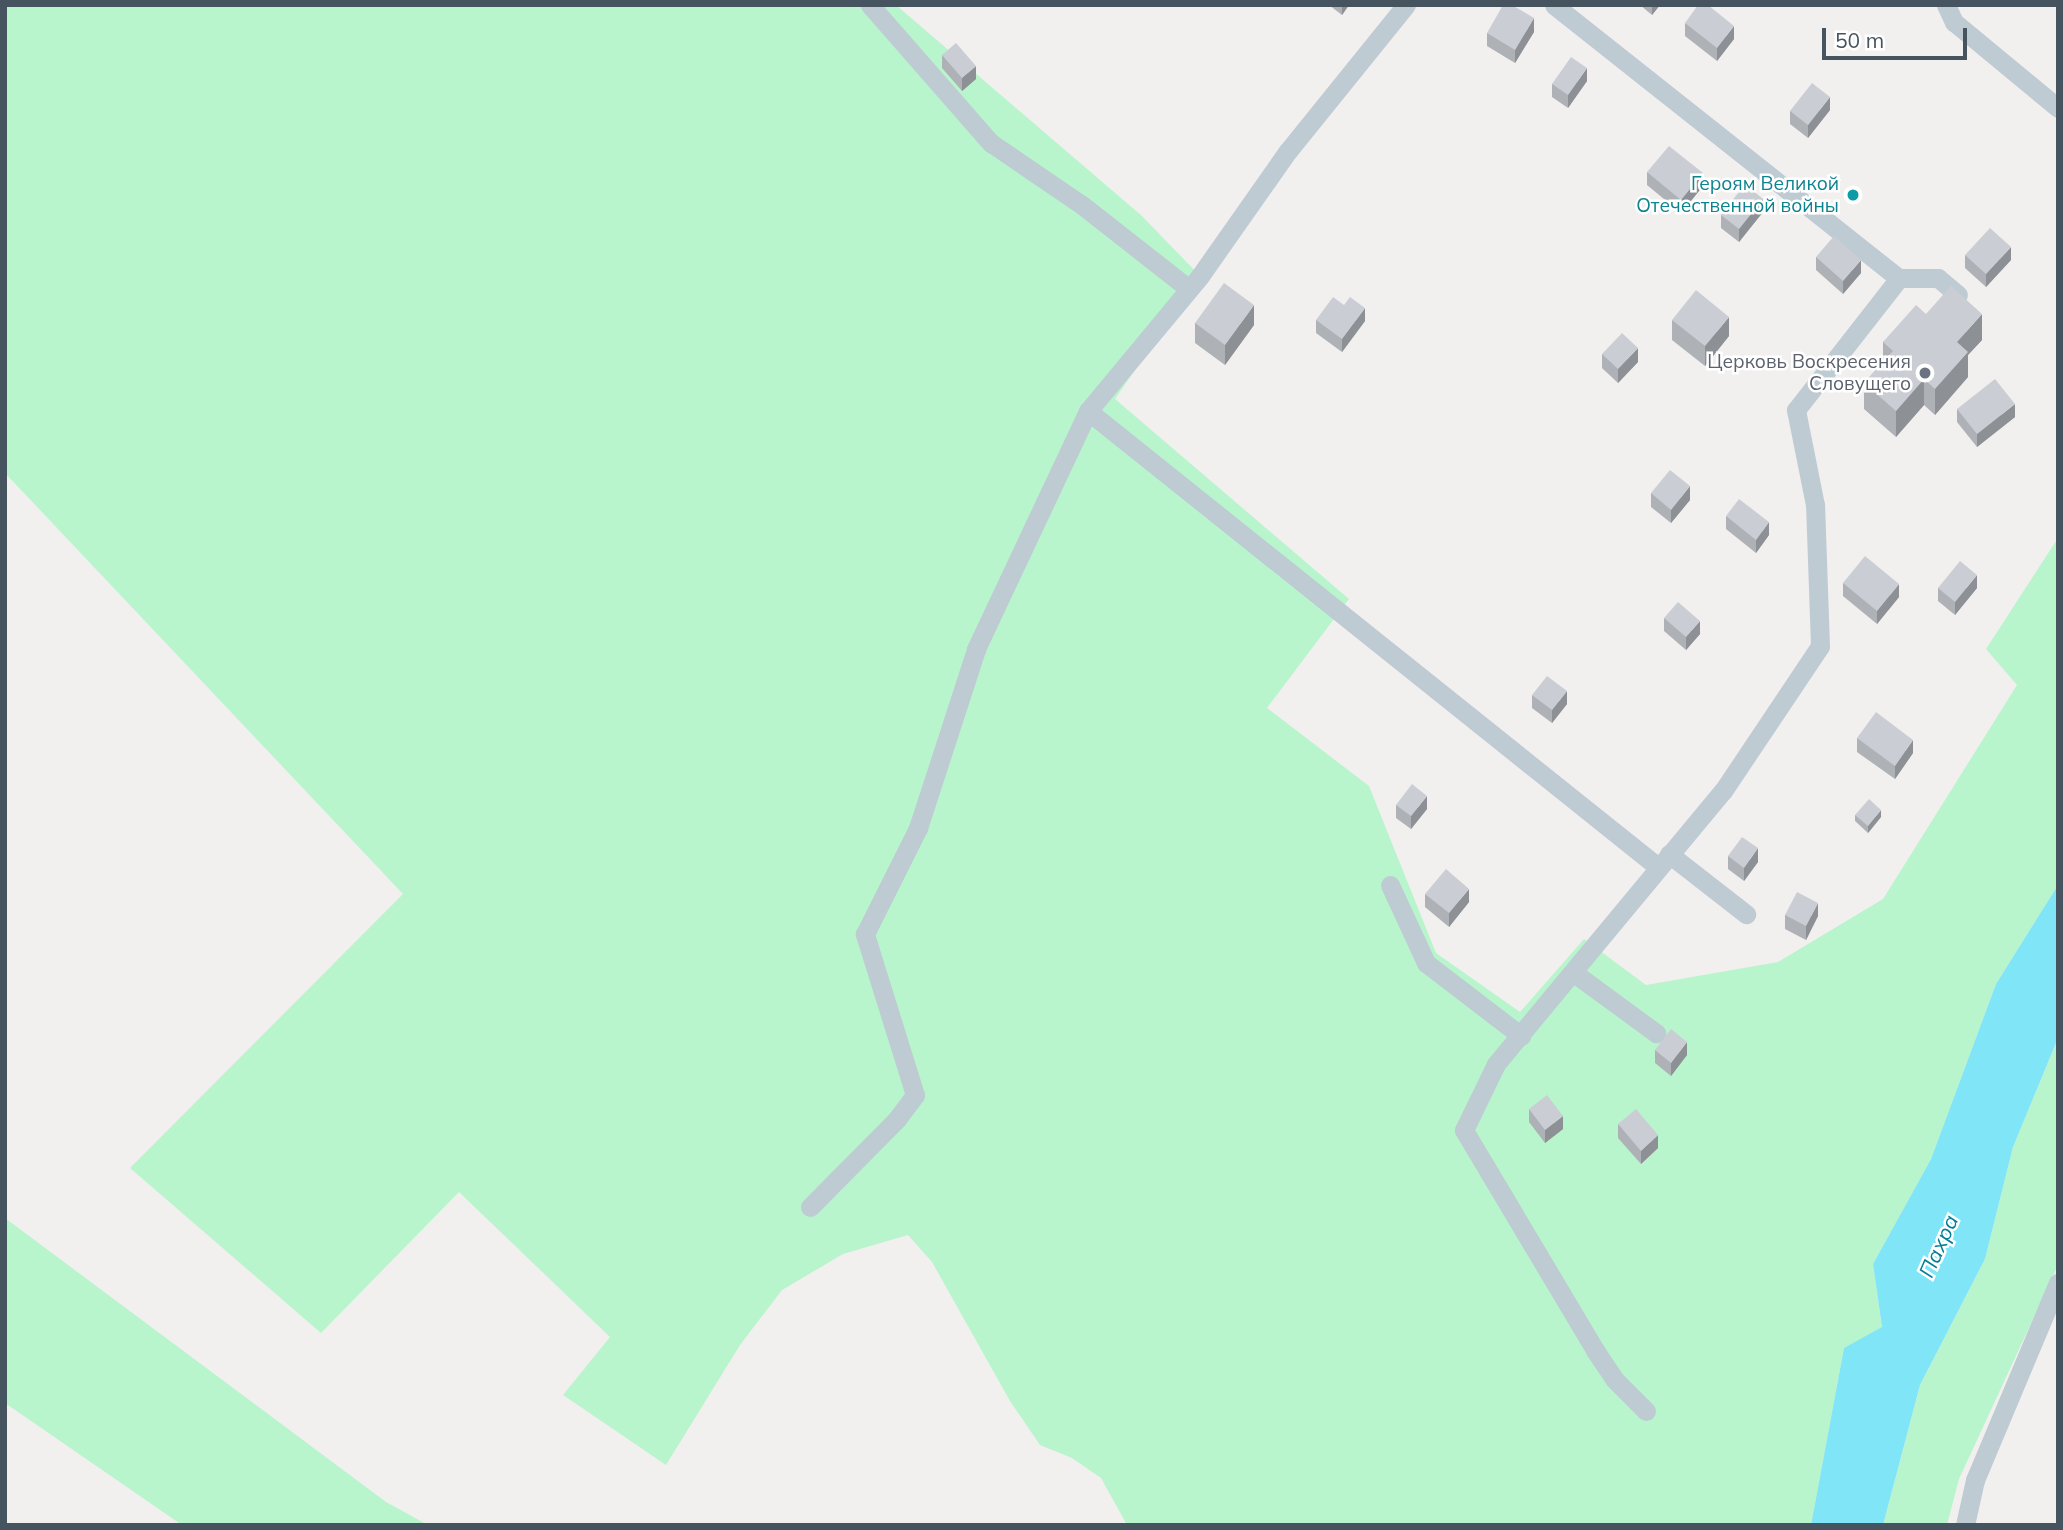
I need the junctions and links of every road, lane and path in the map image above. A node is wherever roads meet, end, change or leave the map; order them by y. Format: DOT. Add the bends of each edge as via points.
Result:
graph roads {
  1 [pos="870,5"];
  2 [pos="1406,5"];
  3 [pos="1554,5"];
  4 [pos="1946,5"];
  5 [pos="2058,108"];
  6 [pos="1899,278"];
  7 [pos="1189,289"];
  8 [pos="1958,295"];
  9 [pos="1088,411"];
  10 [pos="1664,860"];
  11 [pos="1390,885"];
  12 [pos="1746,914"];
  13 [pos="1574,973"];
  14 [pos="1656,1034"];
  15 [pos="1521,1035"];
  16 [pos="810,1207"];
  17 [pos="2058,1283"];
  18 [pos="1646,1411"];
  19 [pos="1965,1525"];
  1 -- 7 [label="street" via="991,143 1082,205"];
  2 -- 7 [label="street" via="1288,151"];
  3 -- 6 [label="street"];
  4 -- 5 [label="street" via="1954,22"];
  6 -- 8 [label="street" via="1938,278"];
  6 -- 10 [label="street" via="1796,411 1815,505 1820,646 1723,791"];
  7 -- 9 [label="street"];
  9 -- 10 [label="street"];
  9 -- 16 [label="street" via="976,649 918,828 864,934 915,1095"];
  10 -- 12 [label="street"];
  10 -- 13 [label="street"];
  11 -- 15 [label="street" via="1426,963"];
  13 -- 14 [label="street"];
  13 -- 15 [label="street"];
  15 -- 18 [label="street" via="1496,1064 1464,1130 1602,1360"];
  17 -- 19 [label="street" via="1975,1480"];
}
